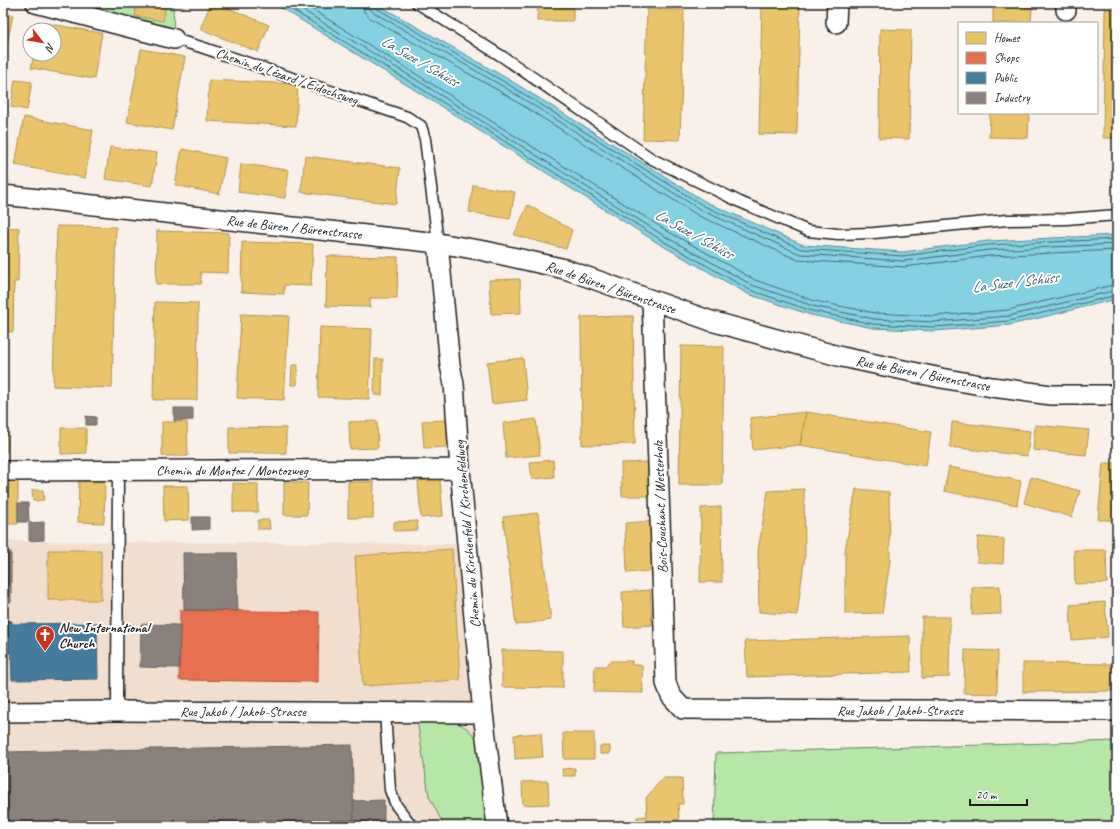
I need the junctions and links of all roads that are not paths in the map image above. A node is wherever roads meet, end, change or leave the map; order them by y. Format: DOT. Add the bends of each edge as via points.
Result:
graph roads {
  1 [pos="36,3"];
  2 [pos="416,3"];
  3 [pos="837,3"];
  4 [pos="836,23"];
  5 [pos="174,39"];
  6 [pos="3,195"];
  7 [pos="1117,215"];
  8 [pos="438,243"];
  9 [pos="652,300"];
  10 [pos="1117,395"];
  11 [pos="460,469"];
  12 [pos="3,471"];
  13 [pos="118,471"];
  14 [pos="683,709"];
  15 [pos="117,710"];
  16 [pos="3,712"];
  17 [pos="385,712"];
  18 [pos="1117,712"];
  19 [pos="483,713"];
  20 [pos="412,826"];
  21 [pos="496,826"];
  1 -- 5 [label="street, Chemin du Lézard / Eidochsweg"];
  2 -- 7 [label="lane" via="503,57 652,159 740,202 808,231 838,234 874,233 1007,220"];
  3 -- 4 [label="street"];
  5 -- 8 [label="lane, Chemin du Lézard / Eidochsweg" via="408,116 419,124 425,139"];
  6 -- 8 [label="street, Rue de Büren / Bürenstrasse"];
  8 -- 9 [label="street, Rue de Büren / Bürenstrasse" via="498,253 565,269"];
  8 -- 11 [label="street, Chemin du Kirchenfeld / Kirchenfeldweg" via="454,384"];
  9 -- 10 [label="street, Rue de Büren / Bürenstrasse" via="711,321 836,355 941,378 1051,395"];
  9 -- 14 [label="street, Bois-Couchant / Westerholz" via="666,683 671,696"];
  11 -- 13 [label="street, Chemin du Montoz / Montozweg"];
  11 -- 19 [label="street, Chemin du Kirchenfeld / Kirchenfeldweg"];
  12 -- 13 [label="street, Chemin du Montoz / Montozweg"];
  13 -- 15 [label="lane"];
  14 -- 18 [label="street, Rue Jakob / Jakob-Strasse"];
  15 -- 16 [label="street, Rue Jakob / Jakob-Strasse"];
  15 -- 17 [label="street, Rue Jakob / Jakob-Strasse"];
  17 -- 19 [label="street, Rue Jakob / Jakob-Strasse"];
  17 -- 20 [label="lane" via="390,790 396,805"];
  19 -- 21 [label="street, Chemin du Kirchenfeld / Kirchenfeldweg"];
}
